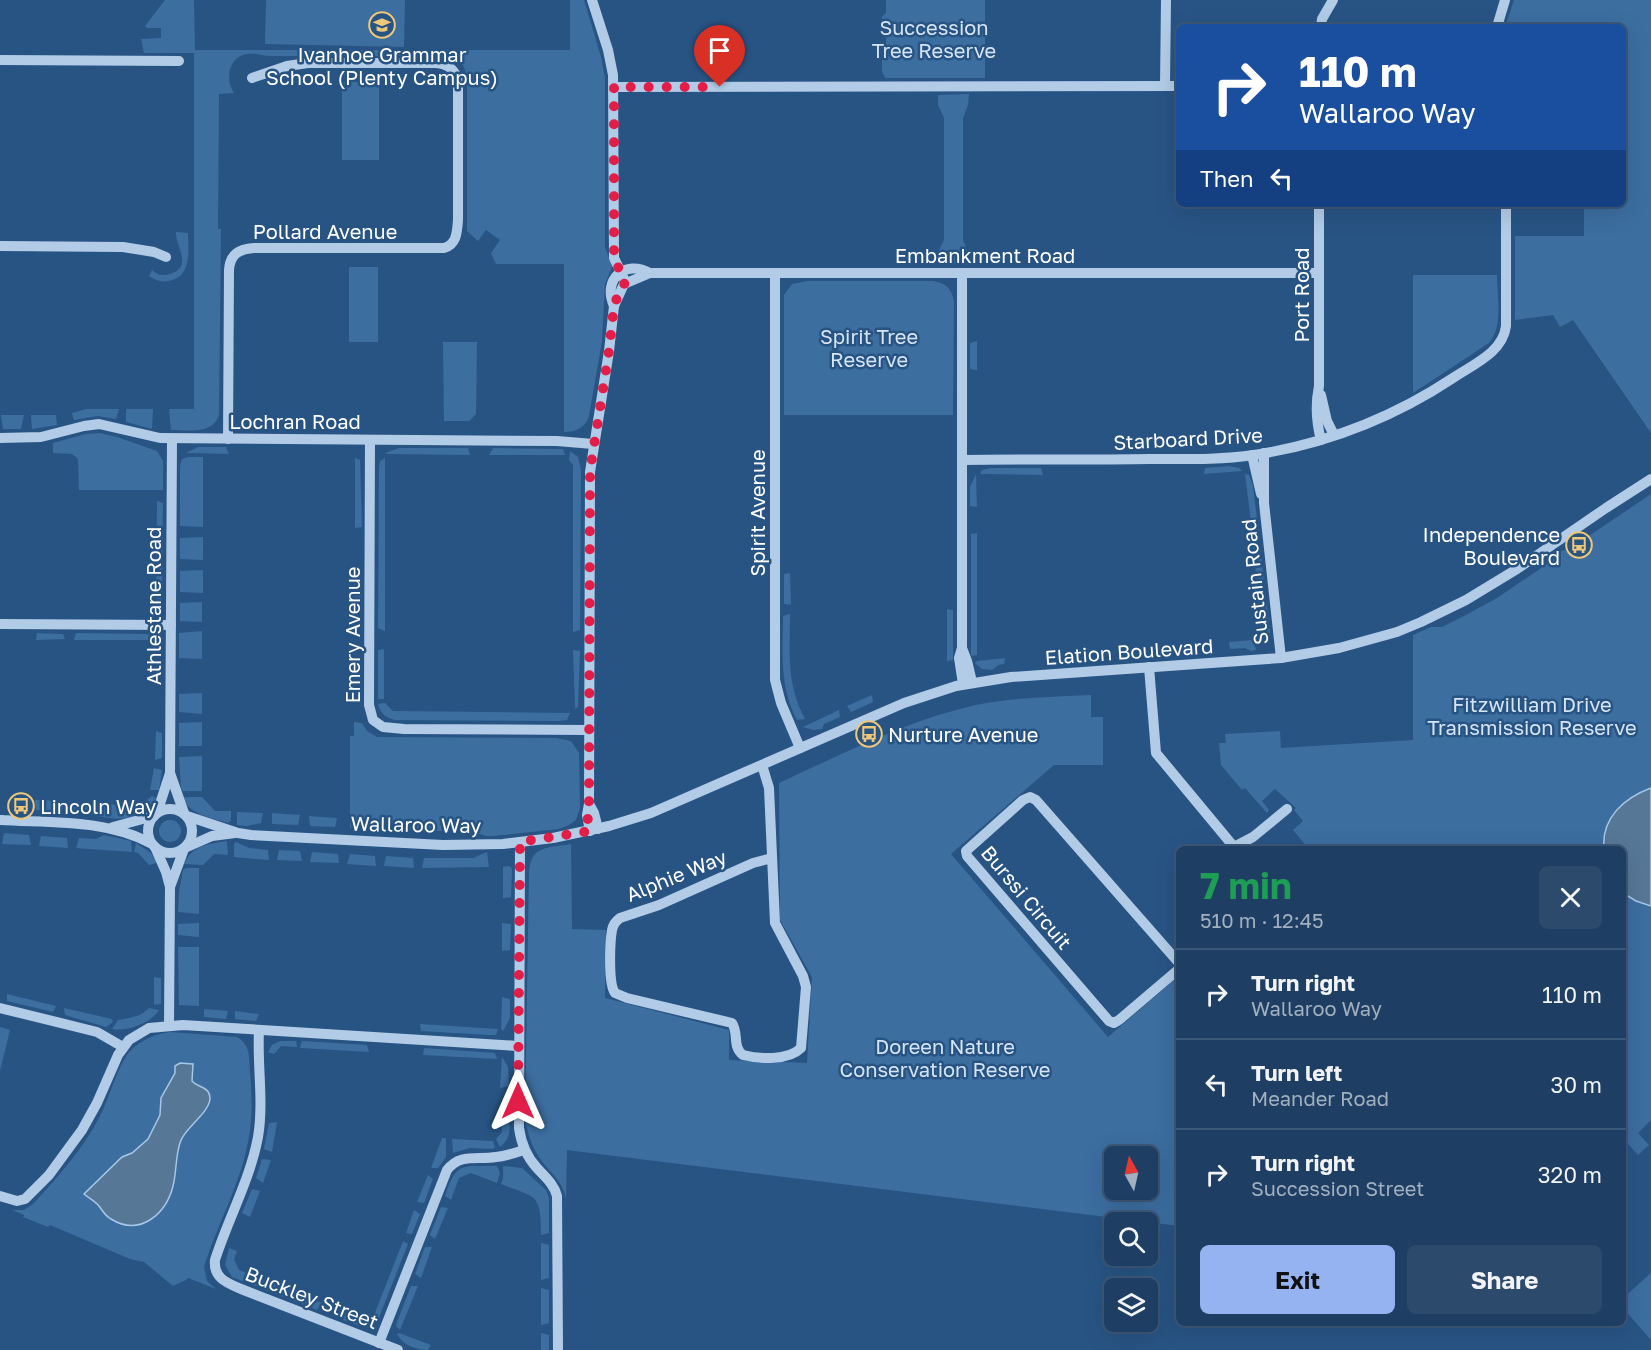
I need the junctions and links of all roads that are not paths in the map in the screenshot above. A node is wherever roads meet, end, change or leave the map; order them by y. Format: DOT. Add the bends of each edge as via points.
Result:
graph roads {
  1 [pos="592,0"];
  2 [pos="1166,0"];
  3 [pos="1333,0"];
  4 [pos="1505,0"];
  5 [pos="1321,24"];
  6 [pos="1498,24"];
  7 [pos="0,60"];
  8 [pos="179,61"];
  9 [pos="252,78"];
  10 [pos="1165,86"];
  11 [pos="1176,86"];
  12 [pos="614,87"];
  13 [pos="1319,207"];
  14 [pos="1506,207"];
  15 [pos="0,246"];
  16 [pos="166,257"];
  17 [pos="775,273"];
  18 [pos="962,273"];
  19 [pos="1319,273"];
  20 [pos="626,276"];
  21 [pos="1319,386"];
  22 [pos="1334,435"];
  23 [pos="0,438"];
  24 [pos="172,439"];
  25 [pos="228,439"];
  26 [pos="370,440"];
  27 [pos="1321,440"];
  28 [pos="593,444"];
  29 [pos="1264,453"];
  30 [pos="1252,455"];
  31 [pos="962,460"];
  32 [pos="1651,479"];
  33 [pos="1264,503"];
  34 [pos="0,624"];
  35 [pos="171,625"];
  36 [pos="1281,658"];
  37 [pos="1149,667"];
  38 [pos="967,683"];
  39 [pos="588,730"];
  40 [pos="800,748"];
  41 [pos="762,765"];
  42 [pos="170,773"];
  43 [pos="1287,808"];
  44 [pos="155,814"];
  45 [pos="186,815"];
  46 [pos="0,820"];
  47 [pos="110,827"];
  48 [pos="594,830"];
  49 [pos="238,833"];
  50 [pos="520,842"];
  51 [pos="154,846"];
  52 [pos="1230,846"];
  53 [pos="1236,846"];
  54 [pos="185,848"];
  55 [pos="772,858"];
  56 [pos="170,887"];
  57 [pos="1176,960"];
  58 [pos="1176,972"];
  59 [pos="0,1008"];
  60 [pos="169,1025"];
  61 [pos="259,1030"];
  62 [pos="518,1046"];
  63 [pos="123,1047"];
  64 [pos="524,1150"];
  65 [pos="0,1196"];
  66 [pos="379,1342"];
  67 [pos="398,1350"];
  68 [pos="558,1350"];
  1 -- 12 [label="street" via="610,56"];
  2 -- 10 [label="street"];
  3 -- 5 [label="street"];
  4 -- 6 [label="street"];
  7 -- 8 [label="street"];
  9 -- 25 [label="street, Pollard Avenue" via="308,63 436,63 451,67 458,81 458,219 455,239 449,246 433,249 254,248 235,253 229,270"];
  10 -- 11 [label="street"];
  10 -- 12 [label="street"];
  12 -- 20 [label="street" via="614,258"];
  13 -- 19 [label="street, Port Road"];
  14 -- 22 [label="street, Starboard Drive" via="1506,326 1501,343 1421,397"];
  15 -- 16 [label="street" via="123,247"];
  17 -- 18 [label="street, Embankment Road"];
  17 -- 20 [label="street, Embankment Road"];
  17 -- 40 [label="street, Spirit Avenue" via="776,680"];
  18 -- 19 [label="street, Embankment Road"];
  18 -- 31 [label="street"];
  19 -- 21 [label="street, Port Road"];
  20 -- 28 [label="street" via="613,279 610,285 614,306"];
  21 -- 22 [label="street, Port Road"];
  21 -- 27 [label="street, Port Road" via="1316,413"];
  22 -- 27 [label="street, Starboard Drive"];
  23 -- 24 [label="street, Lochran Road" via="41,437 99,424"];
  24 -- 25 [label="street, Lochran Road"];
  24 -- 35 [label="street, Athlestane Road"];
  25 -- 26 [label="street, Lochran Road"];
  26 -- 28 [label="street, Lochran Road"];
  26 -- 39 [label="street, Emery Avenue" via="369,705 373,720 383,727 404,729"];
  27 -- 29 [label="street, Starboard Drive"];
  28 -- 39 [label="street" via="589,489"];
  29 -- 30 [label="street, Starboard Drive"];
  29 -- 33 [label="street, Sustain Road"];
  30 -- 31 [label="street, Starboard Drive" via="1199,459"];
  30 -- 33 [label="street, Sustain Road"];
  31 -- 38 [label="street" via="962,648"];
  32 -- 36 [label="street, Elation Boulevard" via="1517,569 1445,611 1397,632"];
  33 -- 36 [label="street, Sustain Road"];
  34 -- 35 [label="street"];
  35 -- 42 [label="street, Athlestane Road"];
  36 -- 37 [label="street, Elation Boulevard"];
  37 -- 38 [label="street, Elation Boulevard"];
  37 -- 52 [label="street" via="1156,753"];
  38 -- 40 [label="street, Elation Boulevard" via="904,703"];
  39 -- 48 [label="street" via="587,815"];
  40 -- 41 [label="street, Elation Boulevard"];
  41 -- 48 [label="street, Elation Boulevard" via="651,813"];
  41 -- 55 [label="street, Alphie Way" via="769,788"];
  42 -- 44 [label="street, Athlestane Road"];
  42 -- 45 [label="street, Athlestane Road"];
  43 -- 53 [label="street" via="1254,837"];
  44 -- 45 [label="street" via="170,808"];
  44 -- 47 [label="street"];
  44 -- 51 [label="street" via="148,829"];
  45 -- 49 [label="street, Wallaroo Way"];
  45 -- 54 [label="street" via="193,829"];
  46 -- 47 [label="street"];
  47 -- 51 [label="street"];
  48 -- 50 [label="street, Wallaroo Way"];
  49 -- 50 [label="street, Wallaroo Way" via="409,844"];
  49 -- 54 [label="street, Wallaroo Way" via="212,836"];
  50 -- 62 [label="street"];
  51 -- 54 [label="street" via="169,853"];
  51 -- 56 [label="street"];
  54 -- 56 [label="street"];
  55 -- 55 [label="street, Alphie Way" via="775,923 806,987 802,1042 796,1053 784,1057 742,1055 736,1047 732,1023 615,993 611,984 615,922"];
  56 -- 60 [label="street"];
  57 -- 58 [label="street, Burssi Circuit" via="1036,800 1023,800 966,851 1109,1021 1119,1020"];
  59 -- 63 [label="street" via="97,1032"];
  60 -- 61 [label="street"];
  60 -- 63 [label="street" via="141,1032"];
  61 -- 62 [label="street"];
  61 -- 66 [label="street, Buckley Street" via="258,1136 251,1167 215,1260 215,1270 229,1284"];
  62 -- 64 [label="street" via="519,1128"];
  63 -- 65 [label="street" via="82,1130 49,1175 30,1196 21,1200"];
  64 -- 66 [label="street" via="500,1157 461,1158 447,1170"];
  64 -- 68 [label="street" via="557,1196"];
  66 -- 67 [label="street, Buckley Street"];
}
